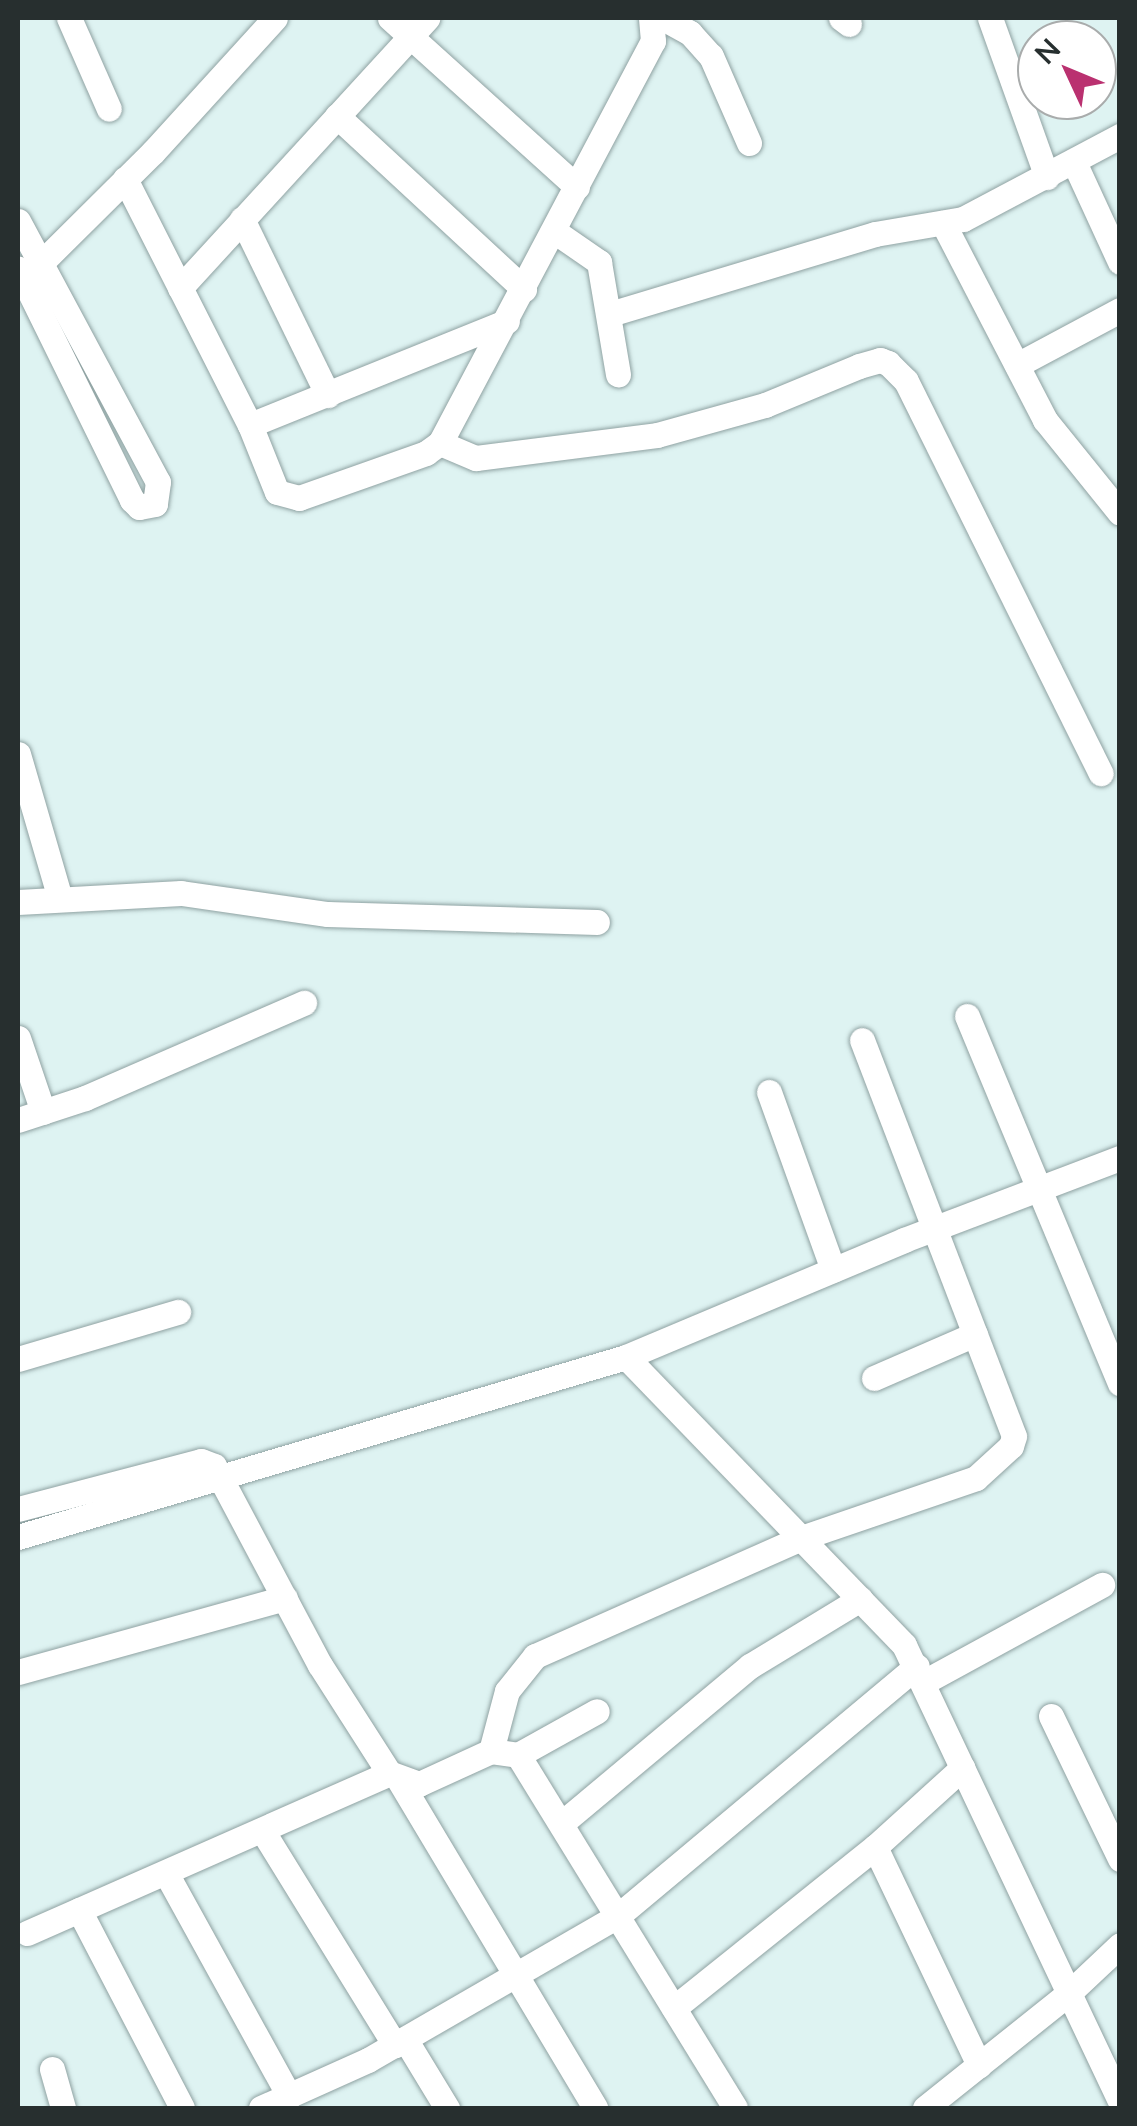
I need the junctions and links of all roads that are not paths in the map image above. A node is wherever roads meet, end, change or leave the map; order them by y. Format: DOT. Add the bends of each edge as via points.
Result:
graph roads {
  1 [pos="69,18"];
  2 [pos="275,18"];
  3 [pos="390,18"];
  4 [pos="651,18"];
  5 [pos="663,18"];
  6 [pos="990,18"];
  7 [pos="419,27"];
  8 [pos="109,109"];
  9 [pos="337,116"];
  10 [pos="1120,136"];
  11 [pos="749,143"];
  12 [pos="1074,162"];
  13 [pos="1048,177"];
  14 [pos="125,179"];
  15 [pos="577,187"];
  16 [pos="242,219"];
  17 [pos="18,221"];
  18 [pos="944,223"];
  19 [pos="554,231"];
  20 [pos="1120,262"];
  21 [pos="27,271"];
  22 [pos="180,288"];
  23 [pos="524,288"];
  24 [pos="1120,310"];
  25 [pos="610,314"];
  26 [pos="507,320"];
  27 [pos="1017,365"];
  28 [pos="618,374"];
  29 [pos="328,394"];
  30 [pos="250,425"];
  31 [pos="440,443"];
  32 [pos="1120,514"];
  33 [pos="18,754"];
  34 [pos="1100,774"];
  35 [pos="60,899"];
  36 [pos="18,902"];
  37 [pos="597,922"];
  38 [pos="304,1003"];
  39 [pos="967,1016"];
  40 [pos="18,1038"];
  41 [pos="862,1040"];
  42 [pos="769,1092"];
  43 [pos="43,1112"];
  44 [pos="18,1120"];
  45 [pos="1120,1158"];
  46 [pos="1036,1189"];
  47 [pos="934,1228"];
  48 [pos="832,1270"];
  49 [pos="178,1312"];
  50 [pos="975,1334"];
  51 [pos="626,1357"];
  52 [pos="18,1359"];
  53 [pos="874,1378"];
  54 [pos="1120,1383"];
  55 [pos="222,1480"];
  56 [pos="18,1509"];
  57 [pos="18,1537"];
  58 [pos="800,1538"];
  59 [pos="1102,1585"];
  60 [pos="285,1598"];
  61 [pos="860,1599"];
  62 [pos="18,1672"];
  63 [pos="920,1674"];
  64 [pos="597,1711"];
  65 [pos="1051,1716"];
  66 [pos="490,1752"];
  67 [pos="518,1754"];
  68 [pos="962,1768"];
  69 [pos="394,1777"];
  70 [pos="562,1823"];
  71 [pos="262,1830"];
  72 [pos="875,1847"];
  73 [pos="1120,1859"];
  74 [pos="166,1873"];
  75 [pos="79,1910"];
  76 [pos="619,1916"];
  77 [pos="27,1932"];
  78 [pos="1120,1945"];
  79 [pos="515,1975"];
  80 [pos="1068,1994"];
  81 [pos="674,2008"];
  82 [pos="400,2042"];
  83 [pos="979,2065"];
  84 [pos="52,2068"];
  85 [pos="289,2096"];
  86 [pos="1115,2101"];
  87 [pos="63,2108"];
  88 [pos="182,2108"];
  89 [pos="262,2108"];
  90 [pos="446,2108"];
  91 [pos="594,2108"];
  92 [pos="735,2108"];
  93 [pos="925,2108"];
  1 -- 8 [label="street"];
  2 -- 14 [label="street"];
  3 -- 7 [label="street"];
  4 -- 15 [label="street" via="653,40"];
  5 -- 11 [label="street" via="712,56"];
  6 -- 13 [label="street"];
  7 -- 9 [label="street"];
  7 -- 15 [label="street"];
  9 -- 16 [label="street"];
  9 -- 23 [label="street"];
  10 -- 12 [label="street"];
  12 -- 13 [label="street"];
  12 -- 20 [label="street"];
  13 -- 18 [label="street"];
  14 -- 21 [label="street"];
  14 -- 22 [label="street"];
  15 -- 19 [label="street"];
  16 -- 22 [label="street"];
  16 -- 29 [label="street"];
  17 -- 21 [label="street"];
  18 -- 25 [label="street" via="875,234"];
  18 -- 27 [label="street"];
  19 -- 23 [label="street"];
  19 -- 25 [label="street" via="600,262"];
  21 -- 21 [label="street" via="158,482 155,504 139,507 132,500"];
  22 -- 30 [label="street"];
  23 -- 26 [label="street"];
  24 -- 27 [label="street"];
  25 -- 28 [label="street"];
  26 -- 29 [label="street"];
  26 -- 31 [label="street"];
  27 -- 32 [label="street" via="1046,420"];
  29 -- 30 [label="street"];
  30 -- 31 [label="street" via="285,498 426,454"];
  31 -- 34 [label="street" via="476,458 657,435 765,405 859,366 888,363 906,380"];
  33 -- 35 [label="street"];
  35 -- 36 [label="street"];
  35 -- 37 [label="street" via="181,893 327,914"];
  38 -- 43 [label="street"];
  39 -- 46 [label="street"];
  40 -- 43 [label="street"];
  41 -- 47 [label="street"];
  42 -- 48 [label="street"];
  43 -- 44 [label="street"];
  45 -- 46 [label="street"];
  46 -- 47 [label="street"];
  46 -- 54 [label="street"];
  47 -- 48 [label="street"];
  47 -- 50 [label="street"];
  48 -- 51 [label="street"];
  49 -- 52 [label="street"];
  50 -- 53 [label="street"];
  50 -- 58 [label="street" via="1014,1436 1011,1446 976,1478"];
  51 -- 55 [label="street"];
  51 -- 58 [label="street"];
  55 -- 56 [label="street" via="214,1466 201,1461"];
  55 -- 57 [label="street"];
  55 -- 60 [label="street"];
  58 -- 61 [label="street"];
  58 -- 66 [label="street" via="535,1656 507,1691"];
  59 -- 63 [label="street"];
  60 -- 62 [label="street"];
  60 -- 69 [label="street"];
  61 -- 63 [label="street" via="904,1645"];
  61 -- 70 [label="street" via="750,1666"];
  63 -- 68 [label="street"];
  63 -- 76 [label="street"];
  64 -- 67 [label="street"];
  65 -- 73 [label="street"];
  66 -- 67 [label="street"];
  66 -- 69 [label="street" via="419,1784"];
  67 -- 70 [label="street"];
  68 -- 72 [label="street"];
  68 -- 80 [label="street"];
  69 -- 71 [label="street"];
  69 -- 79 [label="street"];
  70 -- 76 [label="street"];
  71 -- 74 [label="street"];
  71 -- 82 [label="street"];
  72 -- 81 [label="street"];
  72 -- 83 [label="street"];
  74 -- 75 [label="street"];
  74 -- 85 [label="street"];
  75 -- 77 [label="street"];
  75 -- 88 [label="street"];
  76 -- 79 [label="street"];
  76 -- 81 [label="street"];
  78 -- 80 [label="street"];
  79 -- 82 [label="street"];
  79 -- 91 [label="street"];
  80 -- 83 [label="street"];
  80 -- 86 [label="street"];
  81 -- 92 [label="street"];
  82 -- 85 [label="street"];
  82 -- 90 [label="street"];
  83 -- 93 [label="street"];
  84 -- 87 [label="street"];
  85 -- 89 [label="street"];
}
